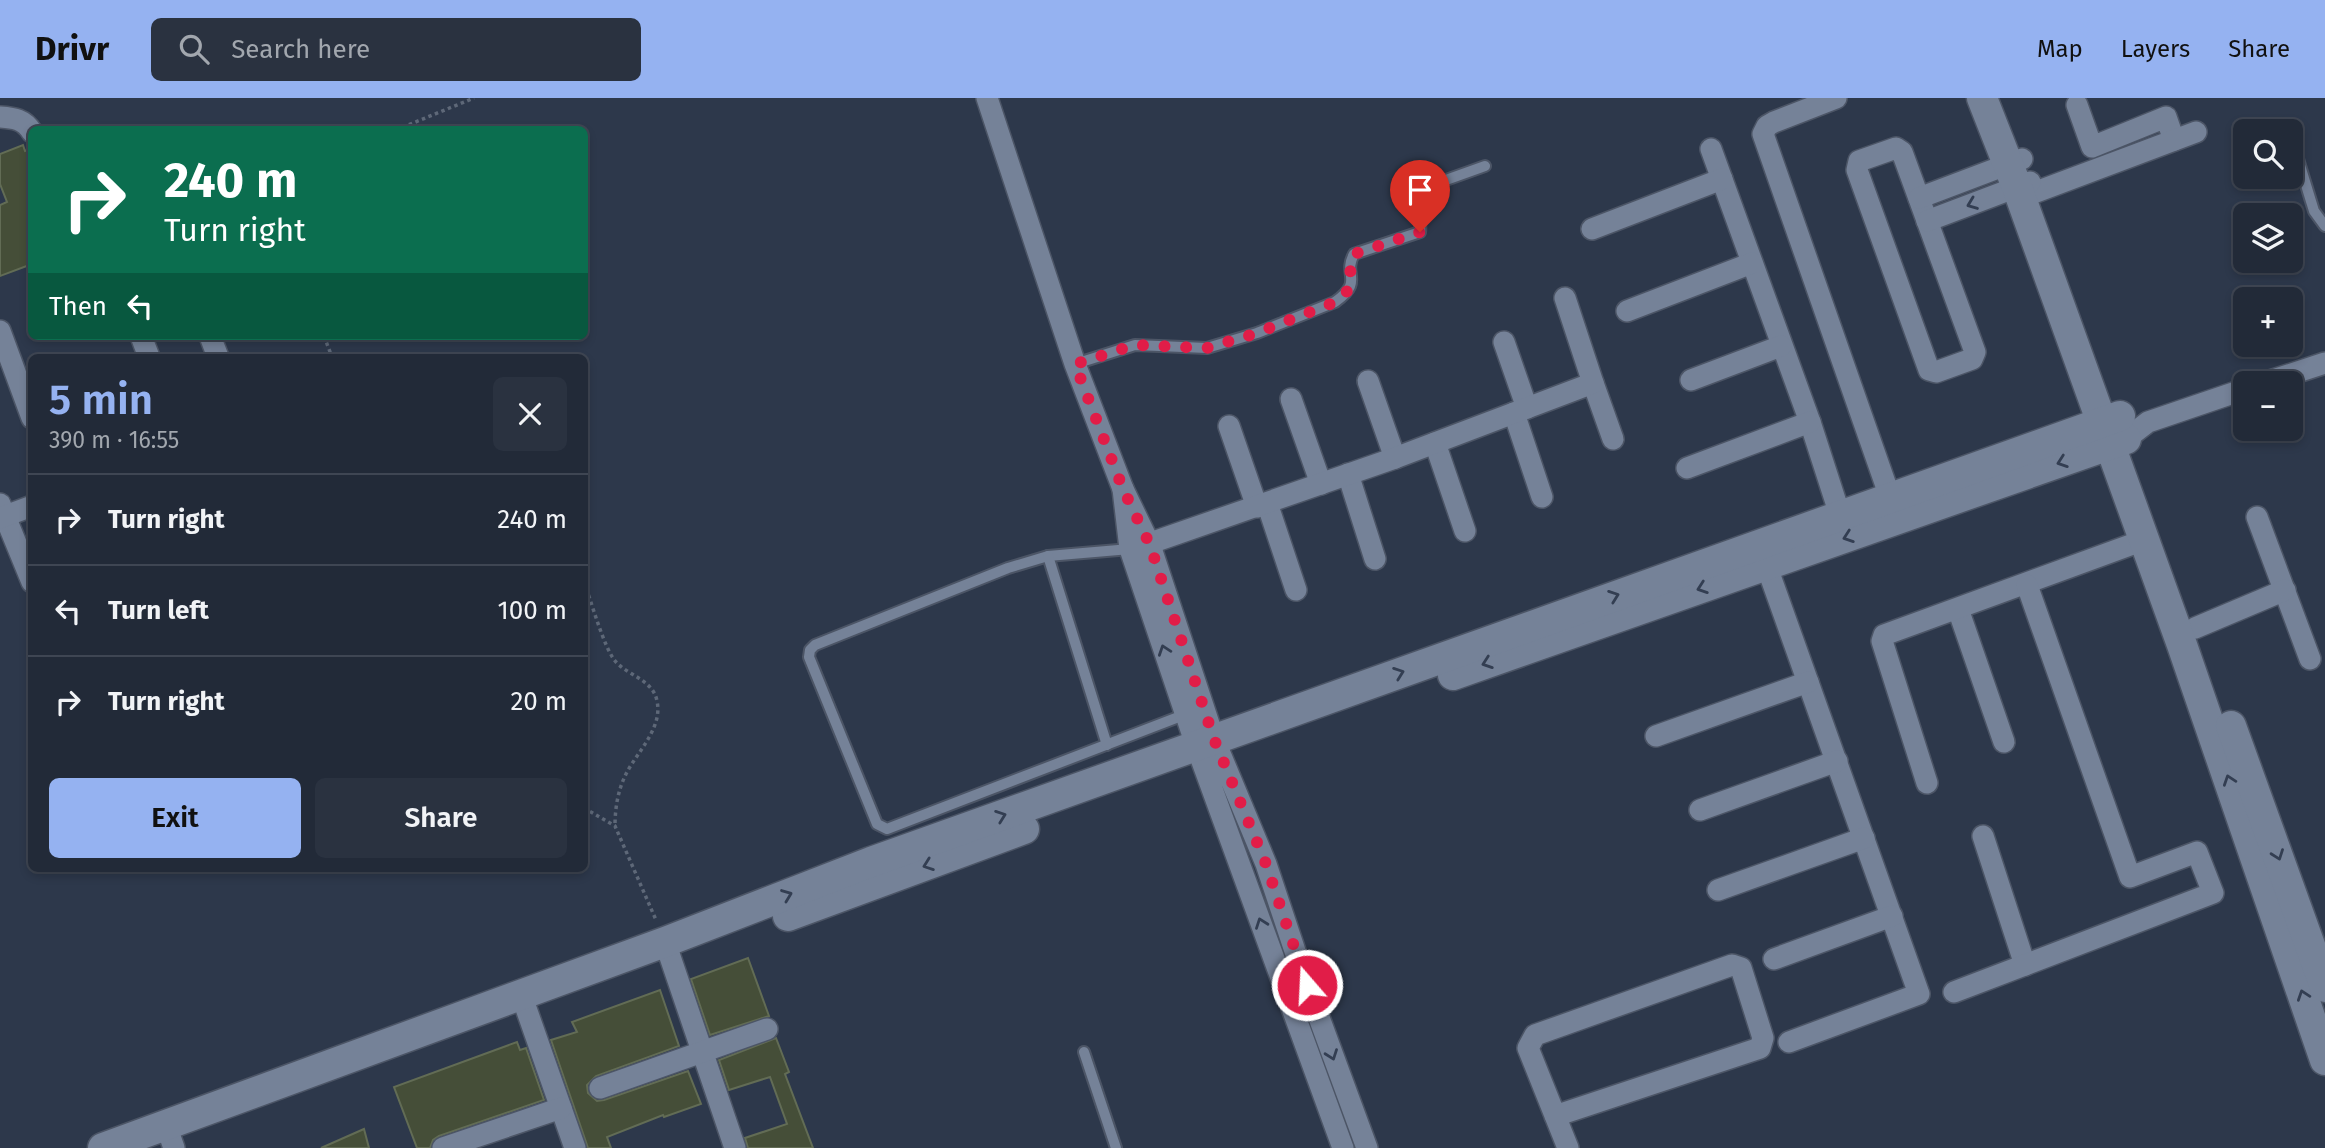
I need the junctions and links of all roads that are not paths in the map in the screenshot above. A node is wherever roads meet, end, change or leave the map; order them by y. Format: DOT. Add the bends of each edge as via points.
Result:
graph roads {
  1 [pos="987,98"];
  2 [pos="1836,98"];
  3 [pos="1982,98"];
  4 [pos="2000,98"];
  5 [pos="2077,105"];
  6 [pos="2163,107"];
  7 [pos="0,117"];
  8 [pos="28,127"];
  9 [pos="2196,132"];
  10 [pos="2174,140"];
  11 [pos="2092,147"];
  12 [pos="1711,149"];
  13 [pos="1485,166"];
  14 [pos="2099,168"];
  15 [pos="2303,175"];
  16 [pos="1722,179"];
  17 [pos="2022,181"];
  18 [pos="1919,198"];
  19 [pos="1927,221"];
  20 [pos="2325,226"];
  21 [pos="1592,229"];
  22 [pos="1752,263"];
  23 [pos="1565,298"];
  24 [pos="1627,311"];
  25 [pos="0,331"];
  26 [pos="1504,342"];
  27 [pos="1781,345"];
  28 [pos="2325,363"];
  29 [pos="1075,364"];
  30 [pos="2301,371"];
  31 [pos="1691,380"];
  32 [pos="1368,381"];
  33 [pos="1593,383"];
  34 [pos="2233,393"];
  35 [pos="1292,398"];
  36 [pos="28,407"];
  37 [pos="1520,411"];
  38 [pos="1810,422"];
  39 [pos="1229,426"];
  40 [pos="2121,429"];
  41 [pos="1612,439"];
  42 [pos="1435,443"];
  43 [pos="1395,458"];
  44 [pos="1687,468"];
  45 [pos="1348,474"];
  46 [pos="1321,484"];
  47 [pos="1542,497"];
  48 [pos="1890,497"];
  49 [pos="1262,505"];
  50 [pos="28,507"];
  51 [pos="2,513"];
  52 [pos="1840,515"];
  53 [pos="2257,517"];
  54 [pos="1465,531"];
  55 [pos="2144,540"];
  56 [pos="1140,547"];
  57 [pos="1763,555"];
  58 [pos="1048,556"];
  59 [pos="1375,559"];
  60 [pos="28,573"];
  61 [pos="2027,585"];
  62 [pos="1296,590"];
  63 [pos="2285,590"];
  64 [pos="1958,608"];
  65 [pos="2195,628"];
  66 [pos="2310,659"];
  67 [pos="1808,682"];
  68 [pos="1194,710"];
  69 [pos="1656,736"];
  70 [pos="2004,742"];
  71 [pos="1107,745"];
  72 [pos="1208,751"];
  73 [pos="1837,761"];
  74 [pos="1927,783"];
  75 [pos="1700,810"];
  76 [pos="1983,836"];
  77 [pos="1864,838"];
  78 [pos="1718,890"];
  79 [pos="1892,916"];
  80 [pos="668,951"];
  81 [pos="1774,959"];
  82 [pos="2025,965"];
  83 [pos="2325,987"];
  84 [pos="1954,992"];
  85 [pos="524,1003"];
  86 [pos="767,1029"];
  87 [pos="1789,1042"];
  88 [pos="702,1052"];
  89 [pos="1084,1052"];
  90 [pos="2325,1060"];
  91 [pos="600,1088"];
  92 [pos="561,1108"];
  93 [pos="1555,1116"];
  94 [pos="166,1141"];
  95 [pos="103,1148"];
  96 [pos="443,1148"];
  97 [pos="575,1148"];
  98 [pos="735,1148"];
  99 [pos="1116,1148"];
  100 [pos="1343,1148"];
  101 [pos="1367,1148"];
  102 [pos="1568,1148"];
  1 -- 29 [label="street"];
  2 -- 48 [label="street" via="1774,122 1763,134"];
  3 -- 17 [label="street"];
  4 -- 17 [label="street"];
  5 -- 11 [label="street"];
  6 -- 10 [label="street"];
  6 -- 11 [label="street"];
  7 -- 8 [label="street" via="15,118"];
  9 -- 10 [label="street"];
  10 -- 14 [label="street"];
  11 -- 14 [label="street"];
  12 -- 16 [label="street"];
  13 -- 29 [label="lane" via="1418,190 1414,198 1420,232 1354,254 1350,264 1353,283 1335,302 1207,348 1135,345"];
  14 -- 17 [label="street"];
  15 -- 20 [label="lane" via="2314,211"];
  16 -- 21 [label="street"];
  16 -- 22 [label="street"];
  17 -- 18 [label="street"];
  17 -- 19 [label="street, one-way"];
  17 -- 40 [label="street"];
  18 -- 19 [label="street"];
  18 -- 19 [label="street" via="1899,149 1859,161 1857,170 1932,372 1972,359 1975,352"];
  22 -- 24 [label="street"];
  22 -- 27 [label="street"];
  23 -- 33 [label="street"];
  25 -- 36 [label="street"];
  26 -- 37 [label="street"];
  27 -- 31 [label="street"];
  27 -- 38 [label="street"];
  28 -- 30 [label="street"];
  29 -- 56 [label="street"];
  32 -- 43 [label="street"];
  33 -- 37 [label="street"];
  33 -- 41 [label="street"];
  34 -- 40 [label="street"];
  35 -- 46 [label="street"];
  37 -- 42 [label="street"];
  37 -- 47 [label="street"];
  38 -- 44 [label="street"];
  38 -- 52 [label="street"];
  39 -- 49 [label="street"];
  40 -- 48 [label="street"];
  40 -- 55 [label="street"];
  40 -- 57 [label="street, one-way"];
  40 -- 65 [label="street"];
  42 -- 43 [label="street"];
  42 -- 54 [label="street"];
  43 -- 45 [label="street"];
  45 -- 46 [label="street"];
  45 -- 59 [label="street"];
  46 -- 49 [label="street"];
  48 -- 52 [label="street"];
  49 -- 56 [label="street"];
  49 -- 62 [label="street"];
  50 -- 51 [label="street"];
  51 -- 60 [label="street"];
  52 -- 57 [label="street"];
  53 -- 63 [label="street"];
  55 -- 61 [label="street"];
  90 -- 55 [label="street, one-way"];
  56 -- 58 [label="lane"];
  56 -- 68 [label="street"];
  57 -- 67 [label="street"];
  57 -- 72 [label="street"];
  58 -- 71 [label="lane"];
  58 -- 71 [label="lane" via="815,645 809,657 877,824 887,830"];
  61 -- 64 [label="street"];
  61 -- 82 [label="street" via="2130,877 2196,852 2213,893"];
  63 -- 65 [label="street"];
  63 -- 66 [label="street"];
  64 -- 70 [label="street"];
  64 -- 74 [label="street" via="1883,638"];
  65 -- 83 [label="street, one-way"];
  67 -- 69 [label="street"];
  67 -- 73 [label="street"];
  68 -- 71 [label="lane"];
  68 -- 72 [label="street"];
  72 -- 80 [label="street" via="871,862"];
  100 -- 72 [label="street, one-way"];
  72 -- 101 [label="street, one-way" via="1266,864"];
  73 -- 75 [label="street"];
  73 -- 77 [label="street"];
  76 -- 82 [label="street"];
  77 -- 78 [label="street"];
  77 -- 79 [label="street"];
  79 -- 81 [label="street"];
  79 -- 87 [label="street" via="1919,994"];
  80 -- 85 [label="street"];
  80 -- 88 [label="street"];
  82 -- 84 [label="street"];
  85 -- 92 [label="street"];
  85 -- 94 [label="street"];
  86 -- 88 [label="street"];
  88 -- 91 [label="street"];
  88 -- 98 [label="street"];
  89 -- 99 [label="lane"];
  92 -- 96 [label="street"];
  92 -- 97 [label="street"];
  93 -- 93 [label="street" via="1528,1048 1535,1035 1732,965 1741,968 1763,1038 1760,1048"];
  93 -- 102 [label="street"];
  94 -- 95 [label="street"];
}
